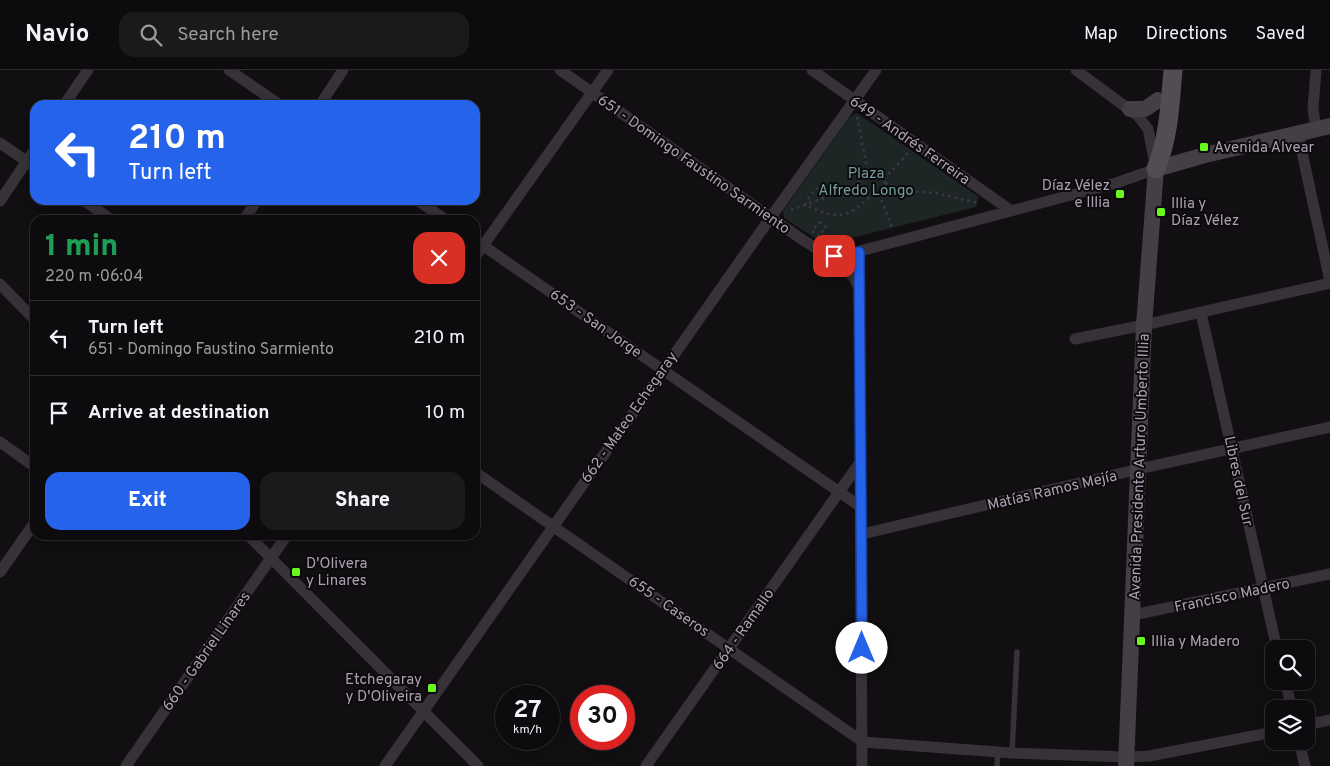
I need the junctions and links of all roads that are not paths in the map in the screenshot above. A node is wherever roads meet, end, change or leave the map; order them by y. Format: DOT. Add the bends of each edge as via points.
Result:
graph roads {
  1 [pos="88,70"];
  2 [pos="229,70"];
  3 [pos="343,70"];
  4 [pos="560,70"];
  5 [pos="608,70"];
  6 [pos="812,70"];
  7 [pos="876,70"];
  8 [pos="1076,70"];
  9 [pos="1161,70"];
  10 [pos="1173,70"];
  11 [pos="1316,70"];
  12 [pos="592,93"];
  13 [pos="67,100"];
  14 [pos="273,100"];
  15 [pos="323,100"];
  16 [pos="1158,100"];
  17 [pos="854,101"];
  18 [pos="1130,109"];
  19 [pos="1323,128"];
  20 [pos="1298,134"];
  21 [pos="0,143"];
  22 [pos="30,163"];
  23 [pos="30,165"];
  24 [pos="1156,169"];
  25 [pos="0,200"];
  26 [pos="90,205"];
  27 [pos="424,205"];
  28 [pos="1010,210"];
  29 [pos="104,215"];
  30 [pos="439,215"];
  31 [pos="770,216"];
  32 [pos="480,242"];
  33 [pos="480,244"];
  34 [pos="859,252"];
  35 [pos="823,253"];
  36 [pos="1330,282"];
  37 [pos="0,284"];
  38 [pos="859,289"];
  39 [pos="1201,313"];
  40 [pos="30,315"];
  41 [pos="1144,325"];
  42 [pos="1075,339"];
  43 [pos="663,370"];
  44 [pos="1330,427"];
  45 [pos="0,442"];
  46 [pos="1232,448"];
  47 [pos="861,461"];
  48 [pos="30,463"];
  49 [pos="1139,469"];
  50 [pos="480,475"];
  51 [pos="840,492"];
  52 [pos="861,508"];
  53 [pos="553,526"];
  54 [pos="30,529"];
  55 [pos="862,534"];
  56 [pos="253,540"];
  57 [pos="284,540"];
  58 [pos="271,558"];
  59 [pos="0,572"];
  60 [pos="1330,574"];
  61 [pos="1262,589"];
  62 [pos="1133,615"];
  63 [pos="1275,640"];
  64 [pos="730,648"];
  65 [pos="1017,652"];
  66 [pos="423,711"];
  67 [pos="1330,720"];
  68 [pos="1315,723"];
  69 [pos="1265,734"];
  70 [pos="863,742"];
  71 [pos="1301,750"];
  72 [pos="998,752"];
  73 [pos="1012,753"];
  74 [pos="1127,762"];
  75 [pos="126,766"];
  76 [pos="385,766"];
  77 [pos="478,766"];
  78 [pos="646,766"];
  79 [pos="862,766"];
  80 [pos="998,766"];
  81 [pos="1305,766"];
  1 -- 13 [label="street"];
  2 -- 14 [label="street"];
  3 -- 15 [label="street"];
  4 -- 12 [label="street, 651 - Domingo Faustino Sarmiento"];
  5 -- 12 [label="street"];
  6 -- 17 [label="street, 649 - Andrés Ferreira"];
  7 -- 17 [label="street, 662 - Mateo Echegaray"];
  8 -- 18 [label="street"];
  9 -- 16 [label="main road"];
  10 -- 24 [label="main road" via="1164,149"];
  11 -- 19 [label="street" via="1313,109"];
  12 -- 31 [label="street, 651 - Domingo Faustino Sarmiento"];
  12 -- 32 [label="street"];
  16 -- 18 [label="main road" via="1145,109"];
  16 -- 24 [label="main road"];
  17 -- 28 [label="street, 649 - Andrés Ferreira"];
  17 -- 31 [label="street, 662 - Mateo Echegaray"];
  18 -- 24 [label="street" via="1148,130"];
  19 -- 20 [label="main road"];
  20 -- 24 [label="main road"];
  20 -- 36 [label="street"];
  21 -- 22 [label="street"];
  23 -- 25 [label="street"];
  24 -- 28 [label="street" via="1116,183"];
  24 -- 41 [label="main road, Avenida Presidente Arturo Umberto Illia"];
  26 -- 29 [label="street"];
  27 -- 30 [label="street"];
  28 -- 34 [label="street"];
  31 -- 35 [label="street, 651 - Domingo Faustino Sarmiento"];
  31 -- 43 [label="street, 662 - Mateo Echegaray"];
  33 -- 43 [label="street, 653 - San Jorge"];
  34 -- 35 [label="street" via="834,256"];
  34 -- 38 [label="street"];
  35 -- 38 [label="street, 651 - Domingo Faustino Sarmiento" via="854,277"];
  36 -- 39 [label="street"];
  37 -- 40 [label="street"];
  38 -- 47 [label="street"];
  39 -- 41 [label="street"];
  39 -- 46 [label="street, Libres del Sur"];
  41 -- 42 [label="street"];
  41 -- 49 [label="main road, Avenida Presidente Arturo Umberto Illia"];
  43 -- 51 [label="street, 653 - San Jorge"];
  43 -- 53 [label="street, 662 - Mateo Echegaray"];
  44 -- 46 [label="street, Matías Ramos Mejía"];
  45 -- 48 [label="street"];
  46 -- 49 [label="street, Matías Ramos Mejía"];
  46 -- 61 [label="street, Libres del Sur"];
  47 -- 51 [label="street, 664 - Ramallo"];
  47 -- 52 [label="street"];
  49 -- 55 [label="street, Matías Ramos Mejía"];
  49 -- 62 [label="main road, Avenida Presidente Arturo Umberto Illia"];
  50 -- 53 [label="street, 655 - Caseros"];
  51 -- 52 [label="street"];
  51 -- 64 [label="street, 664 - Ramallo"];
  52 -- 55 [label="street"];
  53 -- 64 [label="street, 655 - Caseros"];
  53 -- 66 [label="street, 662 - Mateo Echegaray"];
  54 -- 59 [label="street"];
  55 -- 70 [label="street"];
  56 -- 58 [label="street"];
  57 -- 58 [label="street, 660 - Gabriel Linares"];
  58 -- 66 [label="street"];
  58 -- 75 [label="street, 660 - Gabriel Linares"];
  60 -- 61 [label="street, Francisco Madero"];
  61 -- 62 [label="street, Francisco Madero"];
  61 -- 63 [label="street, Libres del Sur"];
  62 -- 74 [label="main road, Avenida Presidente Arturo Umberto Illia"];
  64 -- 70 [label="street, 655 - Caseros"];
  64 -- 78 [label="street, 664 - Ramallo"];
  65 -- 73 [label="lane"];
  66 -- 76 [label="street, 662 - Mateo Echegaray"];
  66 -- 77 [label="street"];
  67 -- 68 [label="street"];
  69 -- 74 [label="street"];
  70 -- 72 [label="street"];
  70 -- 79 [label="street"];
  71 -- 81 [label="street"];
  72 -- 73 [label="street"];
  72 -- 80 [label="lane"];
  73 -- 74 [label="street"];
}
